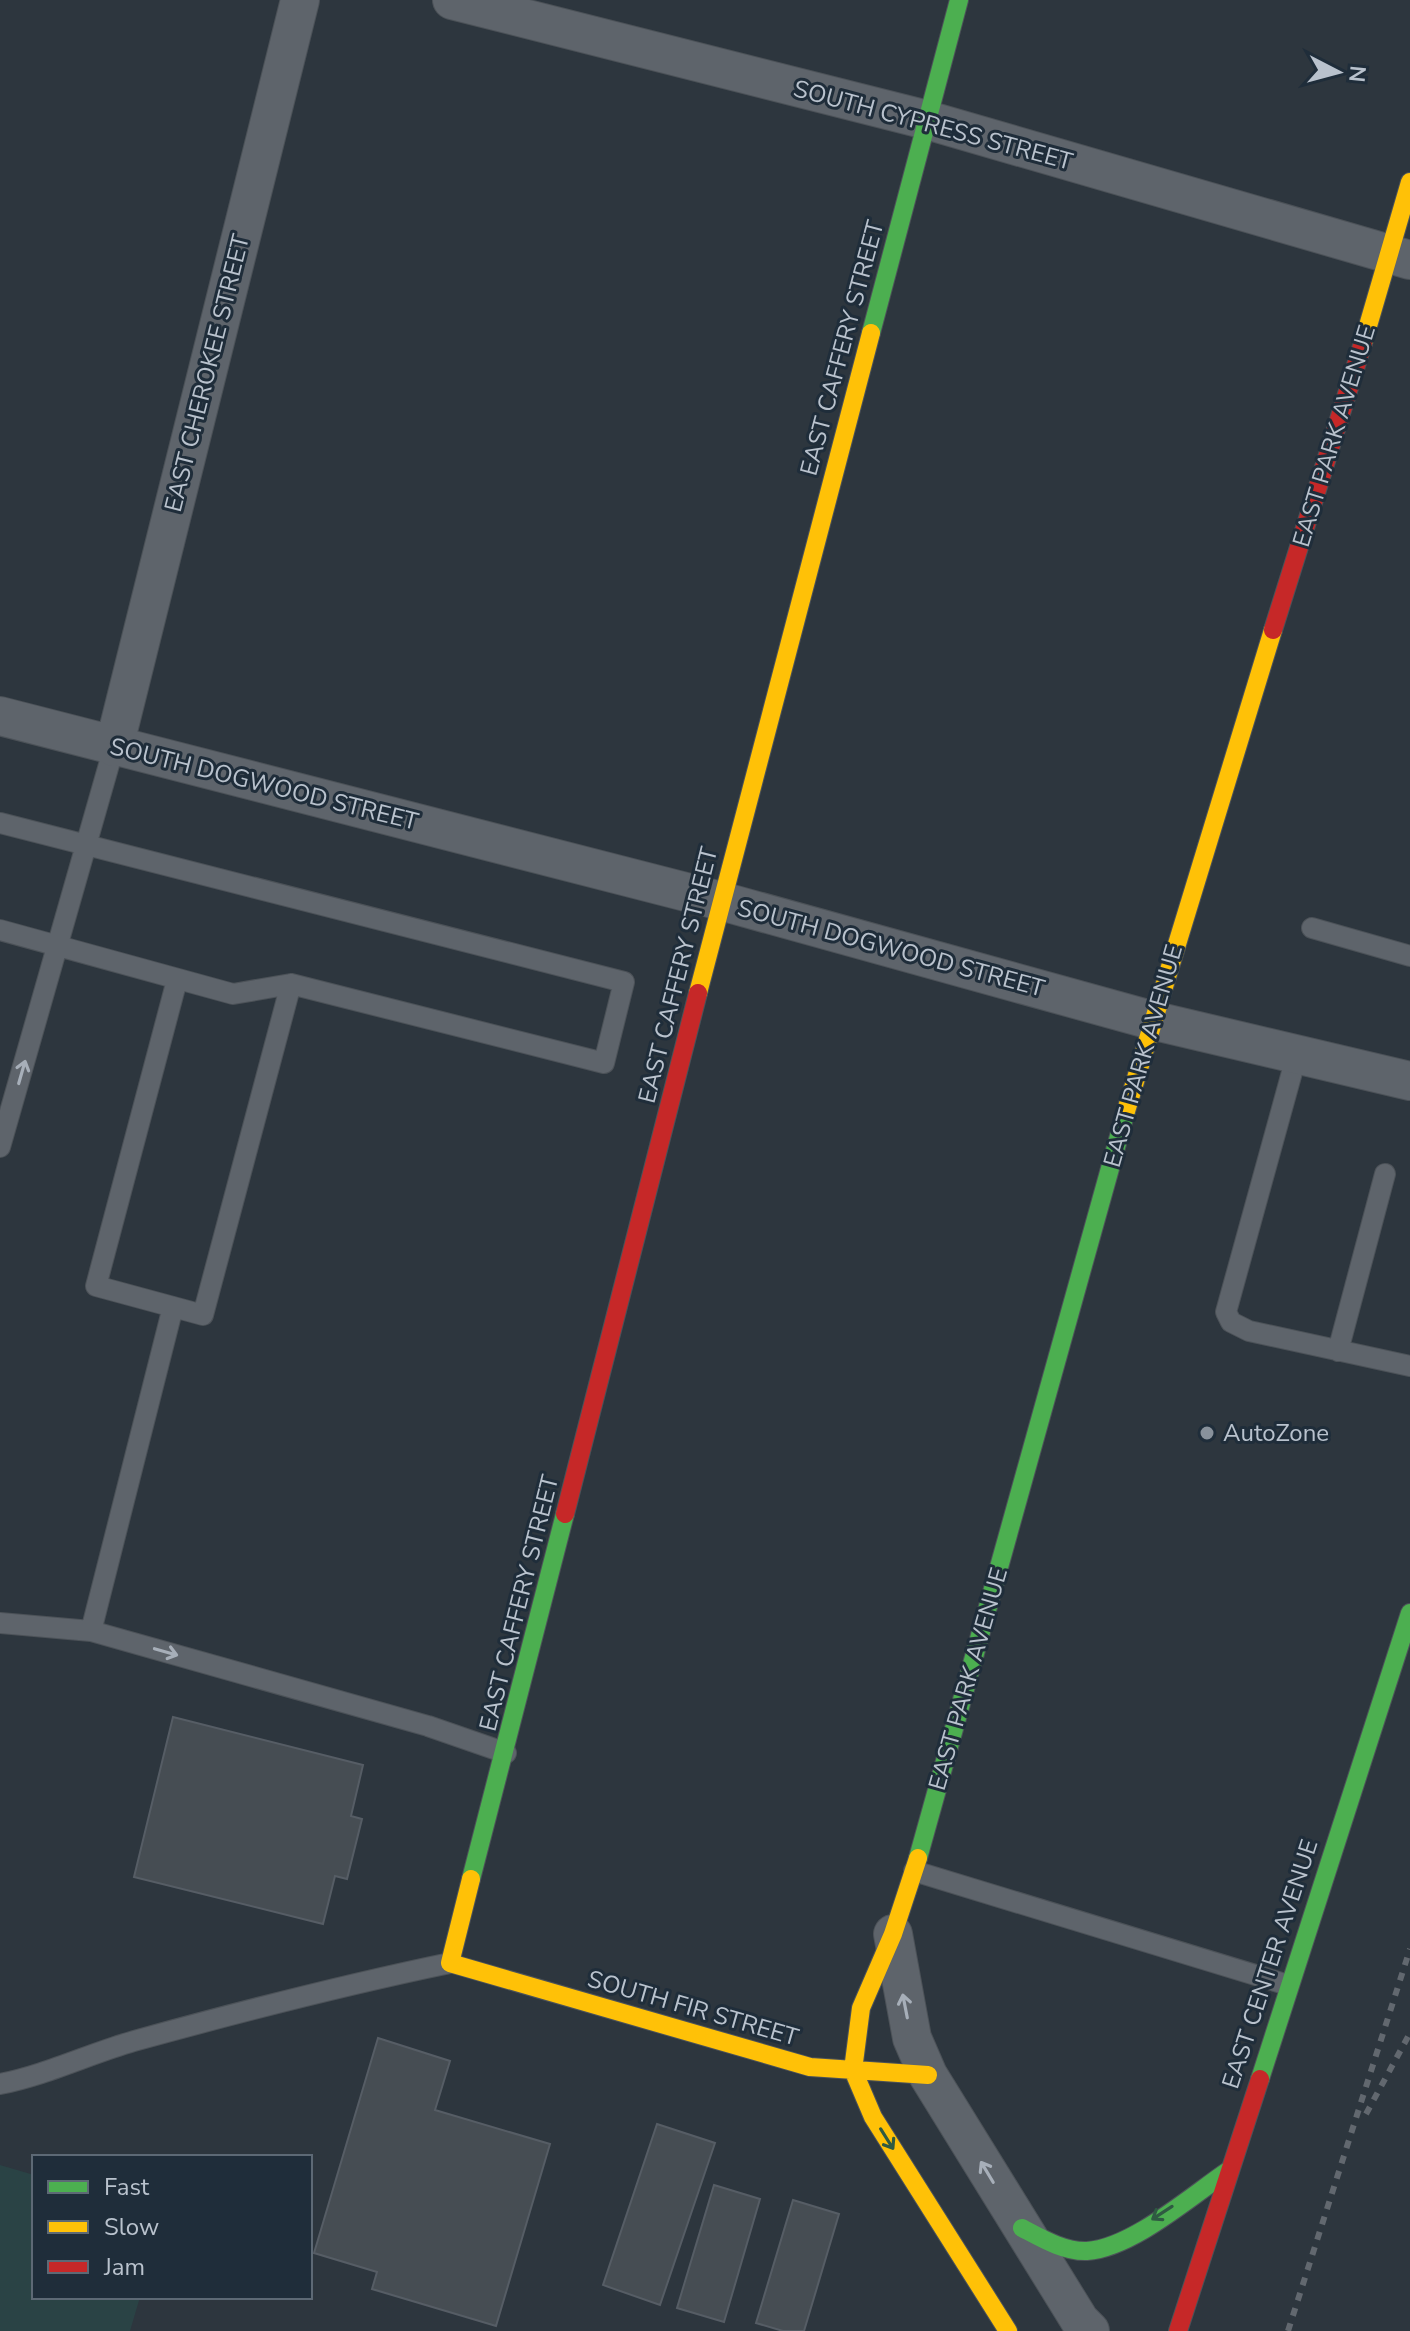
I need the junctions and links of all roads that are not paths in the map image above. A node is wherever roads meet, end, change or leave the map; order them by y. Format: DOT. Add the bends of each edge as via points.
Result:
graph roads {
  1 [pos="300,0"];
  2 [pos="452,0"];
  3 [pos="959,0"];
  4 [pos="927,120"];
  5 [pos="1410,182"];
  6 [pos="1400,258"];
  7 [pos="0,716"];
  8 [pos="114,747"];
  9 [pos="0,823"];
  10 [pos="88,847"];
  11 [pos="721,901"];
  12 [pos="1312,928"];
  13 [pos="0,930"];
  14 [pos="58,946"];
  15 [pos="1410,956"];
  16 [pos="177,980"];
  17 [pos="291,984"];
  18 [pos="1151,1020"];
  19 [pos="1297,1054"];
  20 [pos="1410,1081"];
  21 [pos="0,1147"];
  22 [pos="1385,1174"];
  23 [pos="173,1307"];
  24 [pos="1338,1351"];
  25 [pos="1410,1366"];
  26 [pos="1410,1613"];
  27 [pos="0,1623"];
  28 [pos="91,1631"];
  29 [pos="506,1753"];
  30 [pos="914,1871"];
  31 [pos="893,1934"];
  32 [pos="450,1963"];
  33 [pos="1288,1985"];
  34 [pos="853,2070"];
  35 [pos="928,2075"];
  36 [pos="0,2084"];
  37 [pos="1228,2171"];
  38 [pos="1022,2228"];
  39 [pos="1008,2331"];
  40 [pos="1090,2331"];
  41 [pos="1178,2331"];
  1 -- 8 [label="street, EAST CHEROKEE STREET"];
  2 -- 4 [label="street, SOUTH CYPRESS STREET"];
  3 -- 4 [label="street, EAST CAFFERY STREET"];
  4 -- 6 [label="street, SOUTH CYPRESS STREET"];
  4 -- 11 [label="street, EAST CAFFERY STREET"];
  5 -- 6 [label="street, EAST PARK AVENUE"];
  6 -- 18 [label="street, EAST PARK AVENUE"];
  7 -- 8 [label="street, SOUTH DOGWOOD STREET"];
  8 -- 10 [label="lane"];
  8 -- 11 [label="street, SOUTH DOGWOOD STREET"];
  9 -- 10 [label="lane"];
  10 -- 14 [label="lane"];
  10 -- 17 [label="lane" via="624,982 604,1063"];
  11 -- 18 [label="street, SOUTH DOGWOOD STREET"];
  11 -- 29 [label="street, EAST CAFFERY STREET"];
  12 -- 15 [label="lane"];
  13 -- 14 [label="lane"];
  14 -- 16 [label="lane"];
  21 -- 14 [label="lane, one-way"];
  16 -- 17 [label="lane" via="233,994"];
  16 -- 23 [label="lane" via="96,1286"];
  17 -- 23 [label="lane" via="203,1315"];
  18 -- 19 [label="street, SOUTH DOGWOOD STREET"];
  18 -- 30 [label="street, EAST PARK AVENUE"];
  19 -- 20 [label="street, SOUTH DOGWOOD STREET"];
  19 -- 24 [label="lane" via="1226,1312 1231,1322 1249,1331"];
  22 -- 24 [label="lane"];
  23 -- 28 [label="lane"];
  24 -- 25 [label="lane"];
  26 -- 33 [label="street, EAST CENTER AVENUE"];
  27 -- 28 [label="lane"];
  28 -- 29 [label="lane, one-way"];
  29 -- 32 [label="street, EAST CAFFERY STREET"];
  30 -- 31 [label="street, EAST PARK AVENUE"];
  30 -- 33 [label="lane"];
  31 -- 34 [label="street, EAST PARK AVENUE" via="861,2008"];
  35 -- 31 [label="street, EAST PARK AVENUE, one-way" via="912,2038"];
  32 -- 34 [label="street, SOUTH FIR STREET" via="810,2067"];
  32 -- 36 [label="lane" via="323,1990"];
  33 -- 37 [label="street, EAST CENTER AVENUE"];
  34 -- 35 [label="street, SOUTH FIR STREET"];
  34 -- 39 [label="street, one-way" via="873,2117"];
  38 -- 35 [label="street, EAST PARK AVENUE, one-way"];
  37 -- 38 [label="street, one-way" via="1120,2241 1089,2252 1065,2248"];
  37 -- 41 [label="street, EAST CENTER AVENUE"];
  38 -- 40 [label="street, EAST PARK AVENUE"];
}
